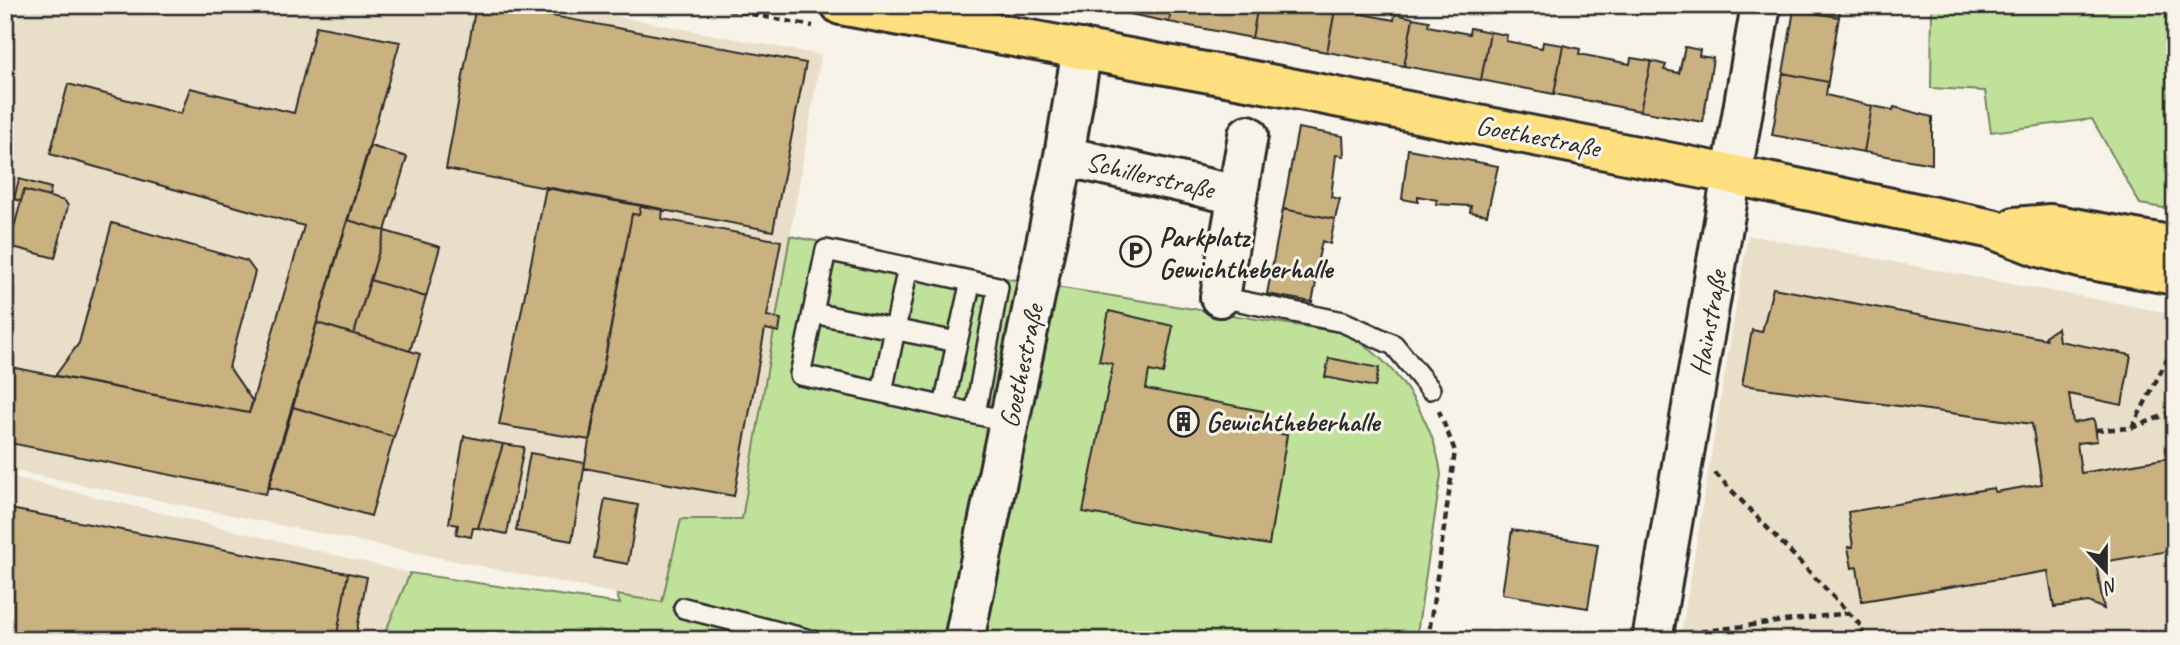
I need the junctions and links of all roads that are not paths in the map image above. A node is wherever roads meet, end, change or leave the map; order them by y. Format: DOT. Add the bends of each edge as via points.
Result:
graph roads {
  1 [pos="841,5"];
  2 [pos="1761,5"];
  3 [pos="1082,49"];
  4 [pos="1248,135"];
  5 [pos="1064,156"];
  6 [pos="1734,176"];
  7 [pos="1237,195"];
  8 [pos="1992,229"];
  9 [pos="2175,246"];
  10 [pos="908,267"];
  11 [pos="2175,275"];
  12 [pos="971,281"];
  13 [pos="1220,298"];
  14 [pos="813,313"];
  15 [pos="894,330"];
  16 [pos="957,342"];
  17 [pos="1430,389"];
  18 [pos="882,392"];
  19 [pos="944,407"];
  20 [pos="993,418"];
  21 [pos="684,608"];
  22 [pos="1653,636"];
  23 [pos="810,640"];
  24 [pos="964,640"];
  1 -- 3 [label="main road, Goethestraße"];
  2 -- 6 [label="street, Hainstraße"];
  3 -- 5 [label="street, Goethestraße"];
  3 -- 6 [label="main road, Goethestraße"];
  4 -- 7 [label="street, Schillerstraße"];
  5 -- 7 [label="street, Schillerstraße"];
  5 -- 20 [label="street, Goethestraße"];
  6 -- 8 [label="main road, Goethestraße"];
  6 -- 22 [label="street, Hainstraße"];
  7 -- 13 [label="street, Schillerstraße"];
  8 -- 9 [label="main road, Goethestraße" via="2050,224"];
  8 -- 11 [label="main road, Goethestraße" via="2080,258"];
  10 -- 12 [label="lane"];
  10 -- 14 [label="lane" via="827,250"];
  10 -- 15 [label="lane"];
  12 -- 16 [label="lane"];
  12 -- 20 [label="lane" via="998,287"];
  13 -- 17 [label="lane" via="1343,322 1394,345"];
  14 -- 15 [label="lane"];
  14 -- 18 [label="lane" via="800,375"];
  15 -- 16 [label="lane"];
  15 -- 18 [label="lane"];
  16 -- 19 [label="lane"];
  18 -- 19 [label="lane"];
  19 -- 20 [label="lane"];
  20 -- 24 [label="street, Goethestraße"];
  21 -- 23 [label="lane"];
}
